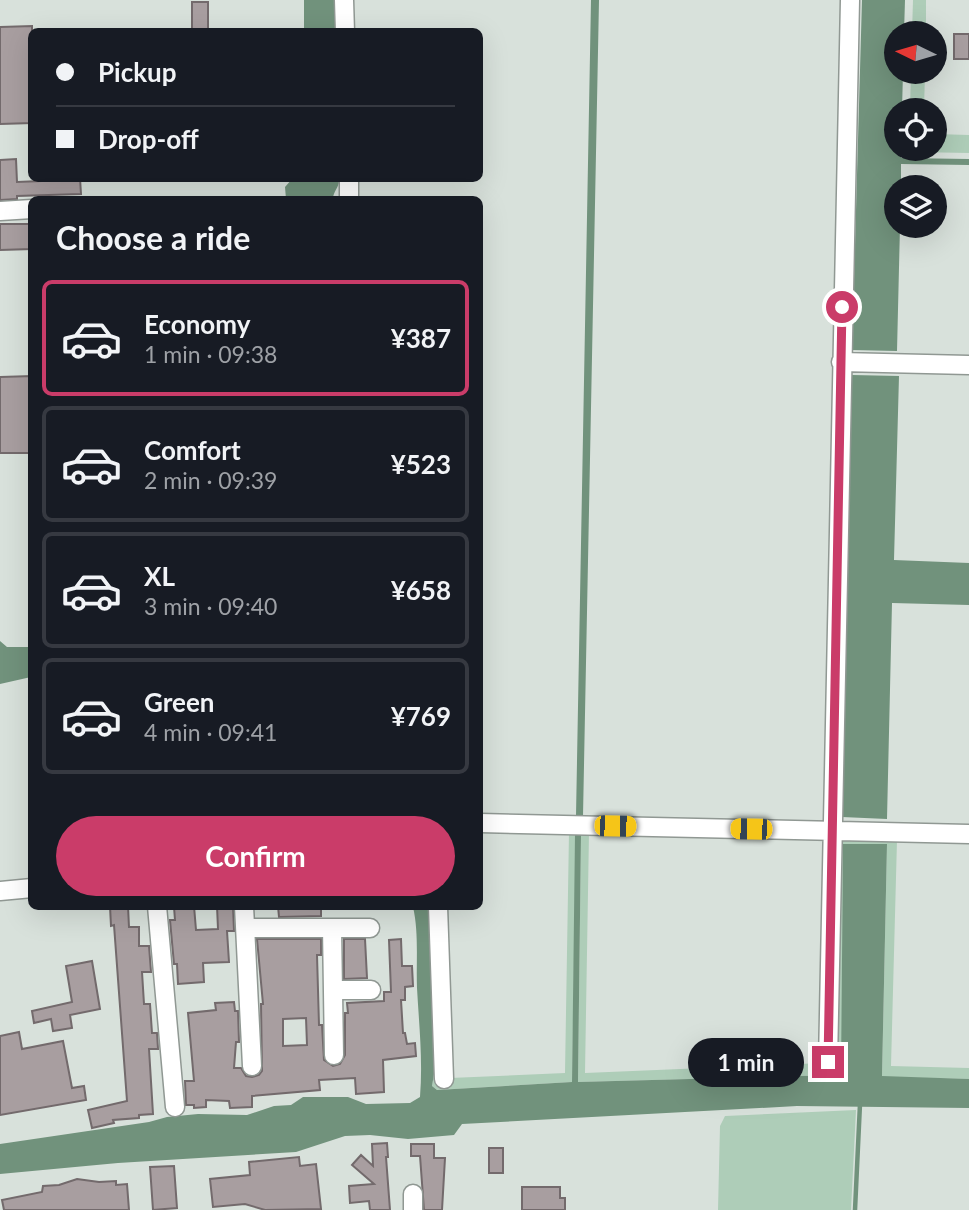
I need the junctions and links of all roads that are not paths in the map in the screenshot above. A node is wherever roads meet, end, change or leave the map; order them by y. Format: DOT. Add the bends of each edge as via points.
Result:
graph roads {
  1 [pos="344,0"];
  2 [pos="850,0"];
  3 [pos="345,28"];
  4 [pos="28,209"];
  5 [pos="0,211"];
  6 [pos="841,362"];
  7 [pos="969,365"];
  8 [pos="483,823"];
  9 [pos="832,831"];
  10 [pos="969,834"];
  11 [pos="28,888"];
  12 [pos="0,891"];
  13 [pos="157,910"];
  14 [pos="244,910"];
  15 [pos="438,910"];
  16 [pos="246,928"];
  17 [pos="332,928"];
  18 [pos="370,928"];
  19 [pos="333,990"];
  20 [pos="371,990"];
  21 [pos="334,1055"];
  22 [pos="828,1062"];
  23 [pos="251,1066"];
  24 [pos="444,1079"];
  25 [pos="175,1107"];
  1 -- 3 [label="street"];
  2 -- 6 [label="street"];
  4 -- 5 [label="street"];
  6 -- 7 [label="street"];
  6 -- 9 [label="street"];
  8 -- 9 [label="street"];
  9 -- 10 [label="street"];
  9 -- 22 [label="street"];
  11 -- 12 [label="street"];
  13 -- 25 [label="street"];
  14 -- 16 [label="street"];
  15 -- 24 [label="street"];
  16 -- 17 [label="street"];
  16 -- 23 [label="street"];
  17 -- 18 [label="street"];
  17 -- 19 [label="street"];
  19 -- 20 [label="street"];
  19 -- 21 [label="street"];
}
